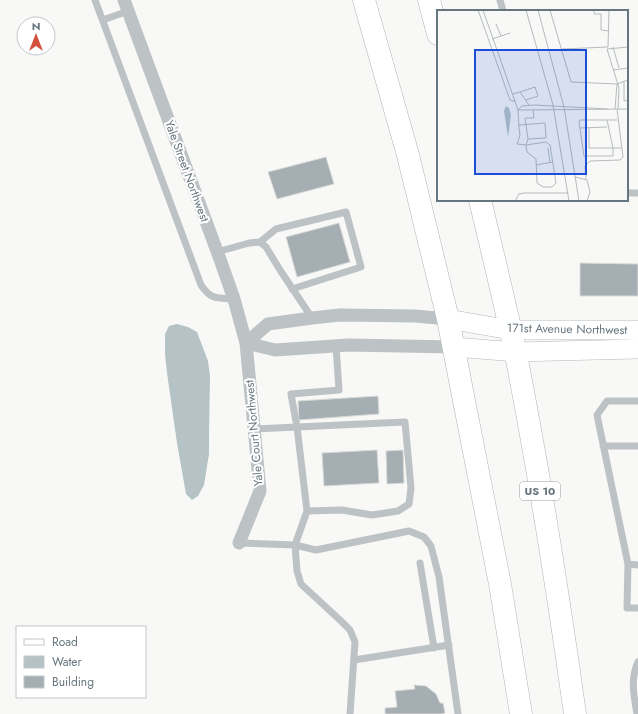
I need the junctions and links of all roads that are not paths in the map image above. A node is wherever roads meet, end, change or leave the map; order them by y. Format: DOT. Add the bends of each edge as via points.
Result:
graph roads {
  1 [pos="95,0"];
  2 [pos="364,0"];
  3 [pos="429,0"];
  4 [pos="500,0"];
  5 [pos="126,6"];
  6 [pos="503,10"];
  7 [pos="103,20"];
  8 [pos="437,30"];
  9 [pos="480,201"];
  10 [pos="260,242"];
  11 [pos="217,252"];
  12 [pos="292,288"];
  13 [pos="234,299"];
  14 [pos="312,318"];
  15 [pos="448,319"];
  16 [pos="510,330"];
  17 [pos="638,330"];
  18 [pos="246,343"];
  19 [pos="336,346"];
  20 [pos="454,347"];
  21 [pos="638,350"];
  22 [pos="515,352"];
  23 [pos="638,401"];
  24 [pos="297,427"];
  25 [pos="254,429"];
  26 [pos="602,446"];
  27 [pos="638,446"];
  28 [pos="307,511"];
  29 [pos="240,543"];
  30 [pos="295,545"];
  31 [pos="420,563"];
  32 [pos="628,564"];
  33 [pos="638,565"];
  34 [pos="638,608"];
  35 [pos="449,646"];
  36 [pos="434,648"];
  37 [pos="354,660"];
  38 [pos="638,662"];
  39 [pos="350,714"];
  40 [pos="458,714"];
  41 [pos="521,714"];
  42 [pos="575,714"];
  43 [pos="637,714"];
  1 -- 7 [label="lane"];
  2 -- 15 [label="highway" via="408,155"];
  3 -- 8 [label="highway"];
  4 -- 6 [label="lane"];
  5 -- 7 [label="lane"];
  5 -- 11 [label="street, Yale Street Northwest"];
  7 -- 13 [label="lane" via="201,285 206,293 214,297"];
  9 -- 16 [label="highway, US 10"];
  10 -- 11 [label="lane"];
  10 -- 12 [label="lane" via="266,247"];
  10 -- 12 [label="lane" via="276,229 346,212 361,267"];
  11 -- 13 [label="street, Yale Street Northwest"];
  12 -- 14 [label="lane"];
  13 -- 18 [label="street, Yale Street Northwest"];
  14 -- 15 [label="street" via="340,315"];
  14 -- 18 [label="street" via="268,324"];
  15 -- 16 [label="street, 171st Avenue Northwest"];
  15 -- 20 [label="highway"];
  16 -- 17 [label="street, 171st Avenue Northwest"];
  16 -- 22 [label="highway, US 10"];
  18 -- 19 [label="street" via="275,350"];
  18 -- 25 [label="street, Yale Court Northwest"];
  19 -- 20 [label="street"];
  19 -- 24 [label="lane" via="339,390 291,394"];
  20 -- 22 [label="street, 171st Avenue Northwest"];
  20 -- 41 [label="highway" via="500,584"];
  21 -- 22 [label="street, 171st Avenue Northwest"];
  22 -- 42 [label="highway, US 10" via="550,546"];
  23 -- 26 [label="lane" via="607,401 597,415"];
  24 -- 25 [label="lane"];
  24 -- 28 [label="lane"];
  24 -- 28 [label="lane" via="405,422 411,488 408,504 398,511 372,515 342,510"];
  25 -- 29 [label="street, Yale Court Northwest" via="260,491"];
  26 -- 27 [label="lane"];
  26 -- 32 [label="lane"];
  28 -- 30 [label="lane"];
  29 -- 30 [label="lane"];
  30 -- 35 [label="lane" via="316,550 408,531 424,537 431,546"];
  30 -- 37 [label="lane" via="301,584 350,630 355,642"];
  31 -- 36 [label="lane"];
  32 -- 33 [label="lane"];
  32 -- 34 [label="lane" via="627,608"];
  35 -- 36 [label="lane"];
  35 -- 40 [label="lane"];
  36 -- 37 [label="lane"];
  37 -- 39 [label="lane"];
  38 -- 43 [label="lane" via="633,679"];
}
